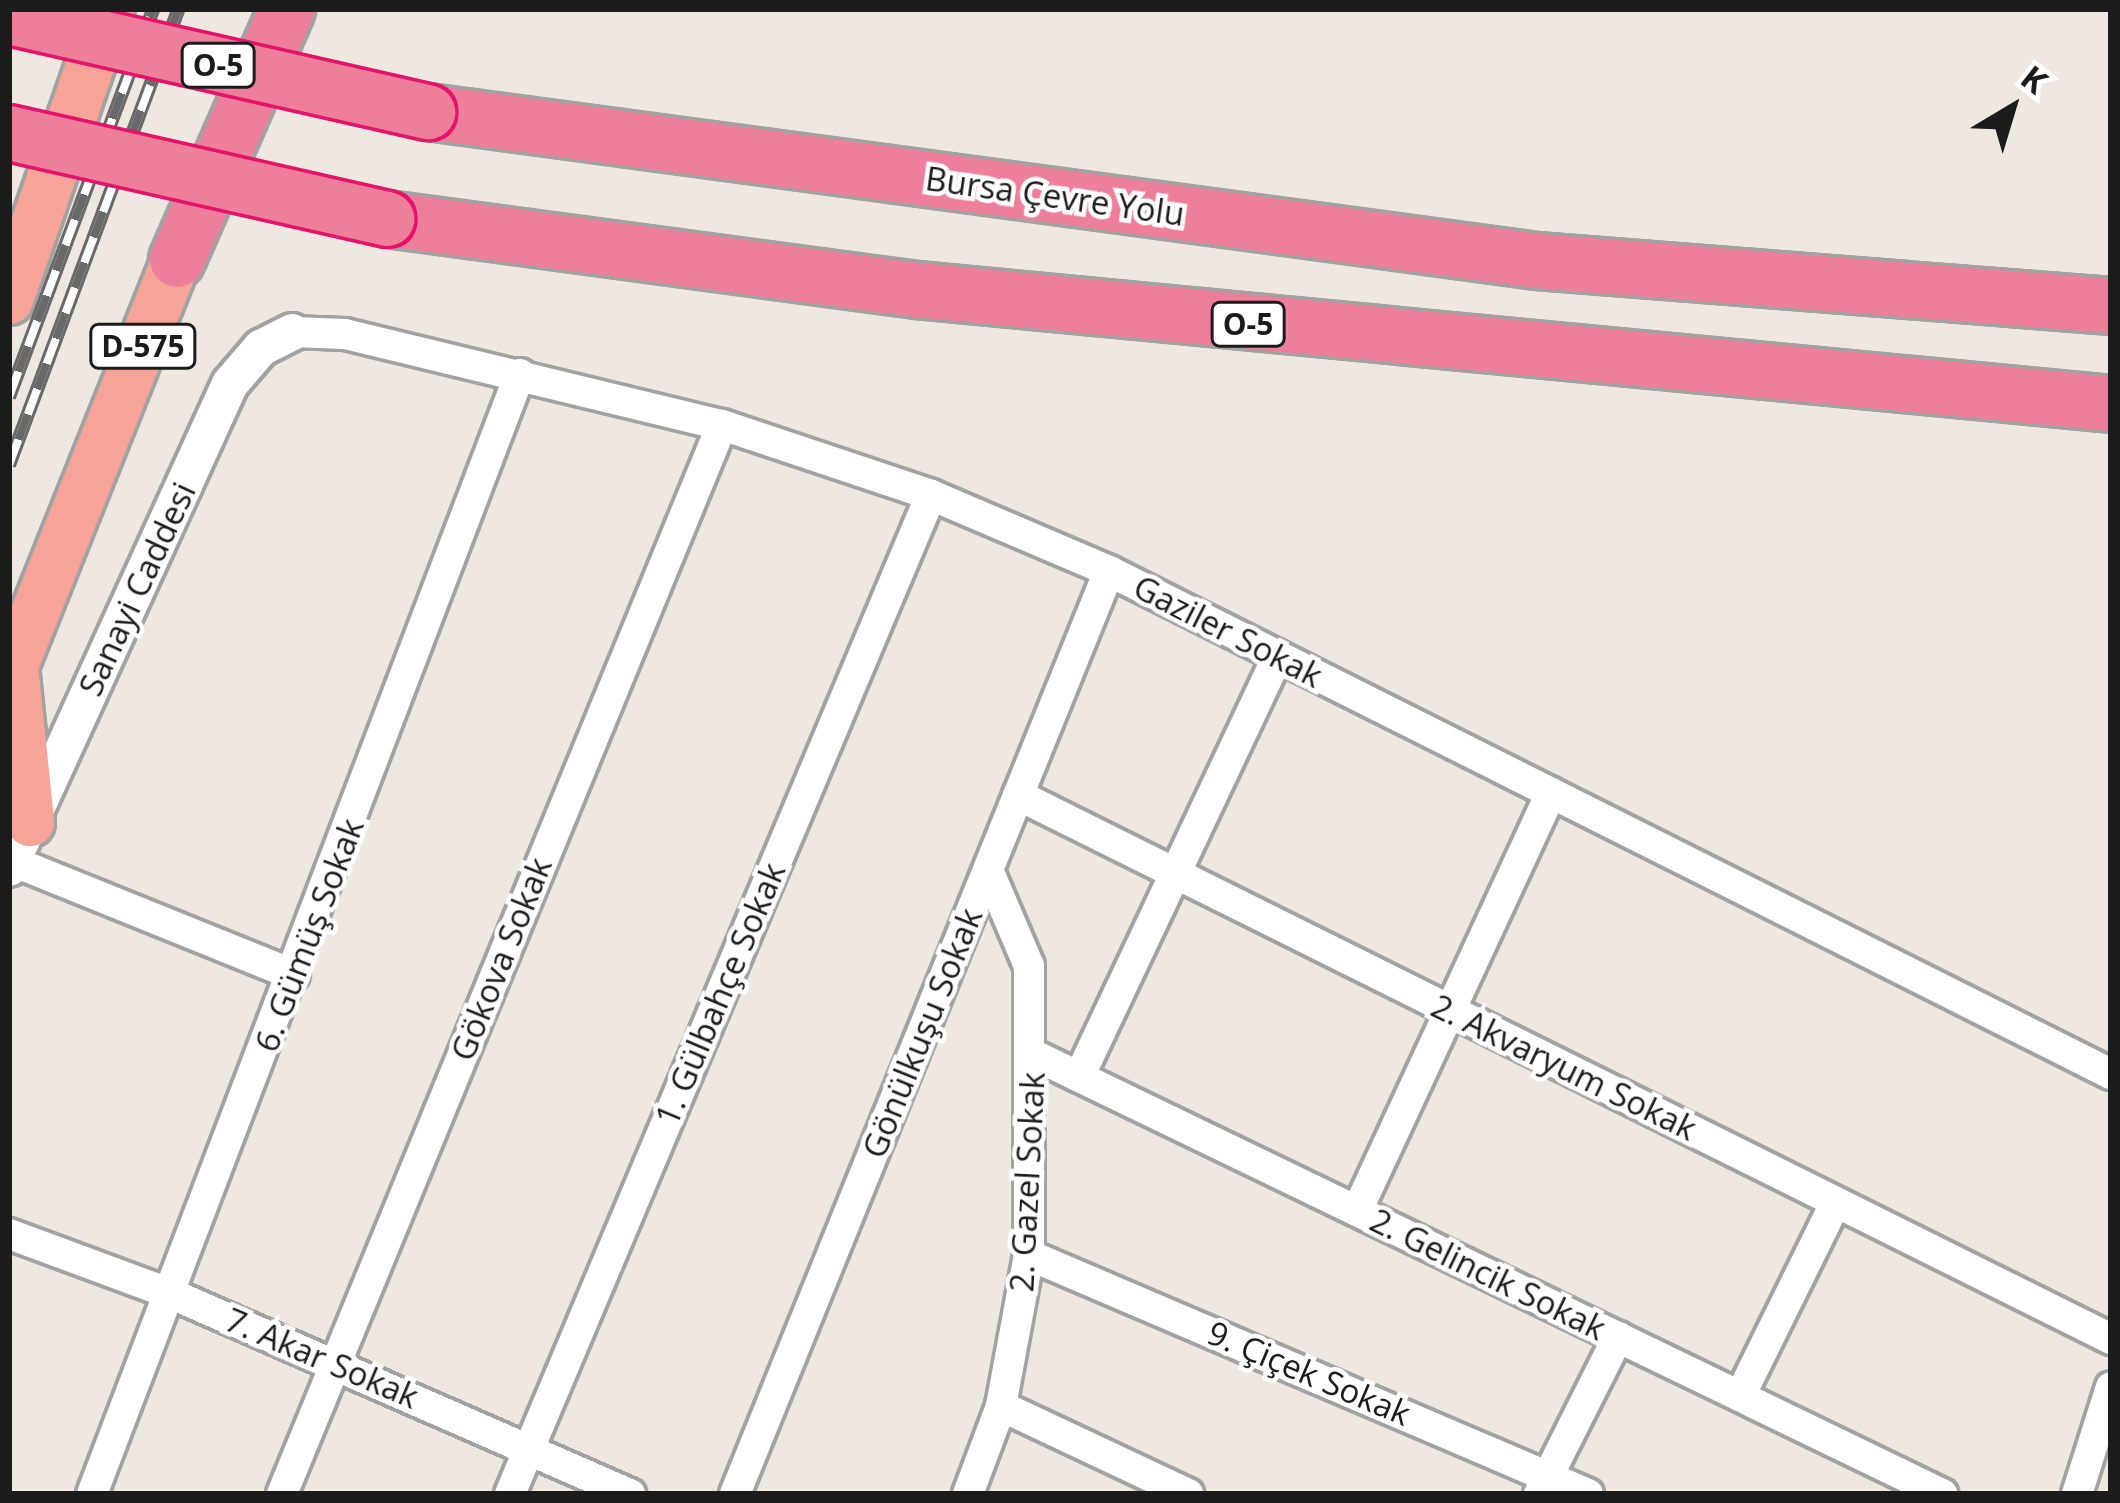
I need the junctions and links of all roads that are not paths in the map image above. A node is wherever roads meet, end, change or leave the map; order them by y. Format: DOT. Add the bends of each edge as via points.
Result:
graph roads {
  1 [pos="110,9"];
  2 [pos="266,9"];
  3 [pos="287,9"];
  4 [pos="9,17"];
  5 [pos="9,133"];
  6 [pos="178,260"];
  7 [pos="9,299"];
  8 [pos="2111,306"];
  9 [pos="292,332"];
  10 [pos="520,374"];
  11 [pos="2111,404"];
  12 [pos="722,425"];
  13 [pos="931,495"];
  14 [pos="1108,571"];
  15 [pos="1277,656"];
  16 [pos="11,672"];
  17 [pos="1551,793"];
  18 [pos="1018,795"];
  19 [pos="17,851"];
  20 [pos="988,870"];
  21 [pos="1175,873"];
  22 [pos="294,976"];
  23 [pos="1449,1009"];
  24 [pos="1034,1054"];
  25 [pos="2111,1074"];
  26 [pos="1079,1076"];
  27 [pos="1836,1202"];
  28 [pos="1357,1210"];
  29 [pos="9,1234"];
  30 [pos="1029,1255"];
  31 [pos="174,1295"];
  32 [pos="1618,1337"];
  33 [pos="2111,1339"];
  34 [pos="334,1362"];
  35 [pos="2111,1387"];
  36 [pos="1740,1396"];
  37 [pos="1001,1406"];
  38 [pos="528,1448"];
  39 [pos="1544,1484"];
  40 [pos="92,1494"];
  41 [pos="282,1494"];
  42 [pos="510,1494"];
  43 [pos="630,1494"];
  44 [pos="735,1494"];
  45 [pos="968,1494"];
  46 [pos="1188,1494"];
  47 [pos="1588,1494"];
  48 [pos="1942,1494"];
  49 [pos="2077,1494"];
  1 -- 7 [label="highway"];
  2 -- 6 [label="highway, D-575"];
  3 -- 6 [label="highway"];
  4 -- 8 [label="highway, Bursa Çevre Yolu / O-5, bridge" via="428,112 1537,261"];
  5 -- 11 [label="highway, O-5, bridge" via="387,219 917,290"];
  6 -- 16 [label="highway, D-575"];
  9 -- 10 [label="street, Gaziler Sokak" via="345,334"];
  9 -- 19 [label="street, Sanayi Caddesi" via="261,348 230,384"];
  10 -- 12 [label="street, Gaziler Sokak"];
  10 -- 22 [label="street, 6. Gümüş Sokak"];
  12 -- 13 [label="street, Gaziler Sokak"];
  12 -- 34 [label="street, Gökova Sokak"];
  13 -- 14 [label="street, Gaziler Sokak"];
  13 -- 38 [label="street, 1. Gülbahçe Sokak"];
  14 -- 15 [label="street, Gaziler Sokak"];
  14 -- 18 [label="street, Gönülkuşu Sokak"];
  15 -- 17 [label="street, Gaziler Sokak"];
  15 -- 21 [label="street"];
  16 -- 19 [label="highway"];
  17 -- 23 [label="street"];
  17 -- 25 [label="street, Gaziler Sokak"];
  18 -- 20 [label="street, Gönülkuşu Sokak"];
  18 -- 21 [label="street, 2. Akvaryum Sokak"];
  19 -- 22 [label="street"];
  20 -- 24 [label="street, 2. Gazel Sokak" via="1029,966"];
  20 -- 44 [label="street, Gönülkuşu Sokak"];
  21 -- 23 [label="street, 2. Akvaryum Sokak"];
  21 -- 26 [label="street"];
  22 -- 31 [label="street, 6. Gümüş Sokak"];
  23 -- 27 [label="street, 2. Akvaryum Sokak"];
  23 -- 28 [label="street"];
  24 -- 26 [label="street, 2. Gelincik Sokak"];
  24 -- 30 [label="street, 2. Gazel Sokak"];
  26 -- 28 [label="street, 2. Gelincik Sokak"];
  27 -- 33 [label="street, 2. Akvaryum Sokak"];
  27 -- 36 [label="street"];
  28 -- 32 [label="street, 2. Gelincik Sokak"];
  29 -- 31 [label="street, 7. Akar Sokak"];
  30 -- 37 [label="street, 2. Gazel Sokak"];
  30 -- 39 [label="street, 9. Çiçek Sokak"];
  31 -- 34 [label="street, 7. Akar Sokak"];
  31 -- 40 [label="street, 6. Gümüş Sokak"];
  32 -- 36 [label="street, 2. Gelincik Sokak"];
  32 -- 39 [label="street"];
  34 -- 38 [label="street, 7. Akar Sokak"];
  34 -- 41 [label="street, Gökova Sokak"];
  35 -- 49 [label="street"];
  36 -- 48 [label="street, 2. Gelincik Sokak"];
  37 -- 45 [label="street, 2. Gazel Sokak"];
  37 -- 46 [label="street"];
  38 -- 42 [label="street, 1. Gülbahçe Sokak"];
  38 -- 43 [label="street, 7. Akar Sokak"];
  39 -- 47 [label="street, 9. Çiçek Sokak"];
}
